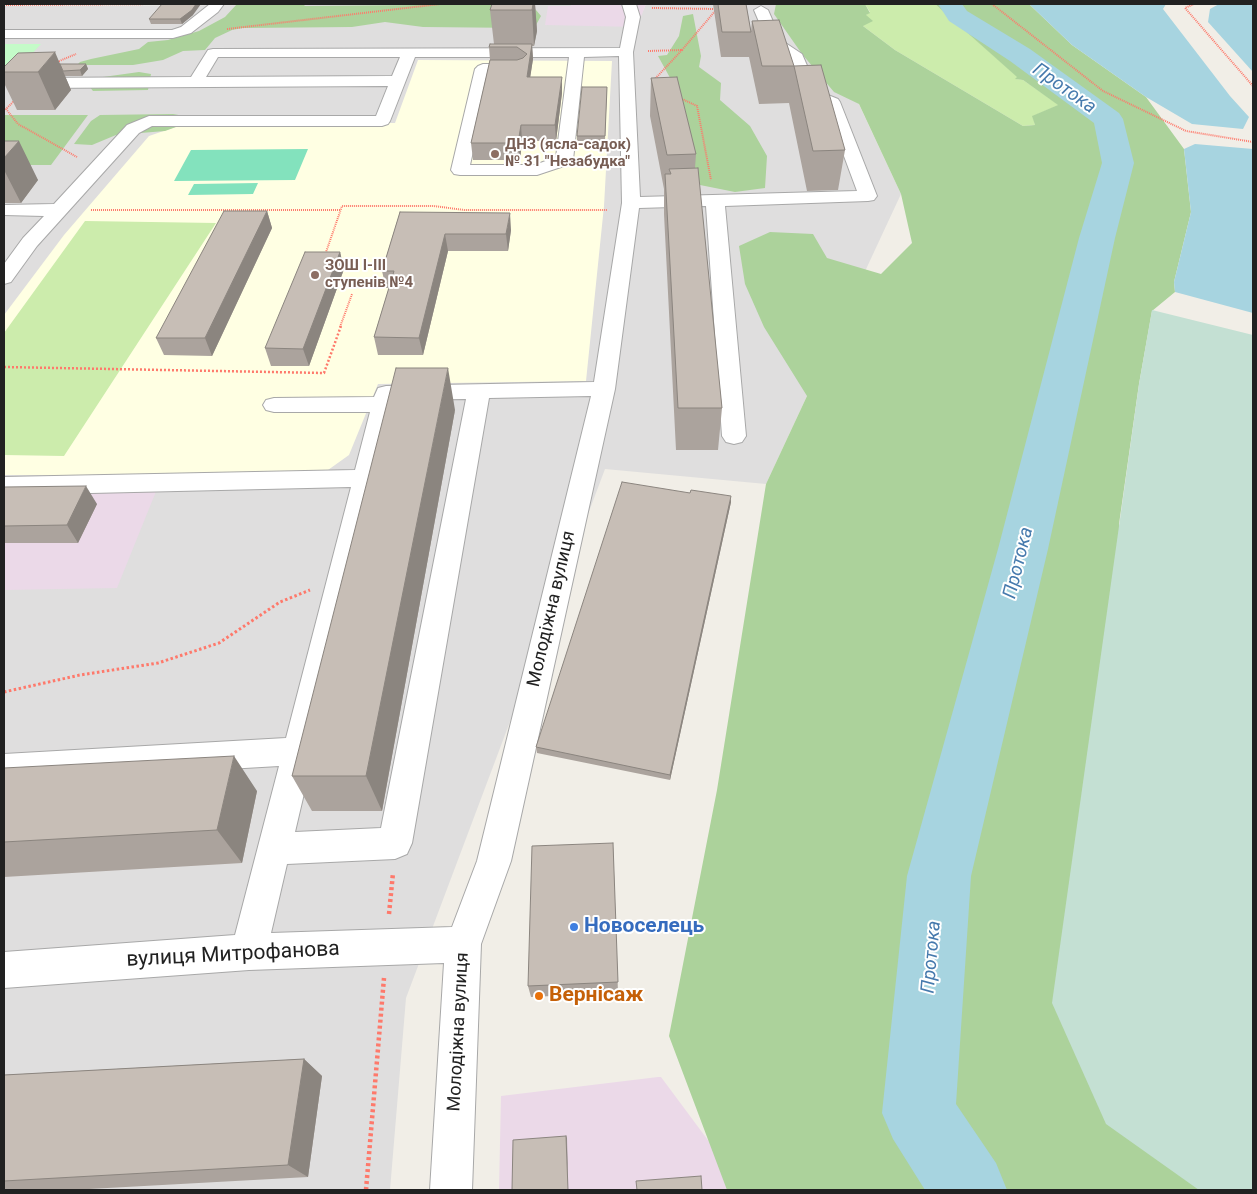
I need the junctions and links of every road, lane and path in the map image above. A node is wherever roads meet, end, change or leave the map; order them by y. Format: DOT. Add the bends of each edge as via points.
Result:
graph roads {
  1 [pos="34,4"];
  2 [pos="162,4"];
  3 [pos="217,4"];
  4 [pos="287,4"];
  5 [pos="333,4"];
  6 [pos="440,4"];
  7 [pos="557,4"];
  8 [pos="569,4"];
  9 [pos="584,4"];
  10 [pos="992,4"];
  11 [pos="1194,4"];
  12 [pos="4,5"];
  13 [pos="761,10"];
  14 [pos="630,11"];
  15 [pos="4,34"];
  16 [pos="682,50"];
  17 [pos="577,52"];
  18 [pos="213,53"];
  19 [pos="409,53"];
  20 [pos="627,63"];
  21 [pos="538,69"];
  22 [pos="556,69"];
  23 [pos="575,69"];
  24 [pos="196,82"];
  25 [pos="397,82"];
  26 [pos="29,83"];
  27 [pos="1253,86"];
  28 [pos="673,95"];
  29 [pos="1253,142"];
  30 [pos="97,169"];
  31 [pos="715,200"];
  32 [pos="631,207"];
  33 [pos="4,210"];
  34 [pos="60,210"];
  35 [pos="341,210"];
  36 [pos="30,242"];
  37 [pos="4,243"];
  38 [pos="325,255"];
  39 [pos="4,278"];
  40 [pos="352,294"];
  41 [pos="4,366"];
  42 [pos="604,389"];
  43 [pos="479,391"];
  44 [pos="274,404"];
  45 [pos="383,404"];
  46 [pos="734,436"];
  47 [pos="366,478"];
  48 [pos="4,486"];
  49 [pos="341,578"];
  50 [pos="4,692"];
  51 [pos="298,751"];
  52 [pos="4,768"];
  53 [pos="396,843"];
  54 [pos="274,849"];
  55 [pos="463,944"];
  56 [pos="386,947"];
  57 [pos="249,952"];
  58 [pos="4,970"];
  59 [pos="366,1190"];
  60 [pos="451,1190"];
  1 -- 2 [label="path"];
  1 -- 12 [label="path"];
  3 -- 15 [label="street" via="186,30 173,34"];
  4 -- 5 [label="path"];
  6 -- 18 [label="path" via="227,29"];
  7 -- 8 [label="path"];
  8 -- 9 [label="path"];
  10 -- 29 [label="path" via="1104,91 1186,131"];
  11 -- 27 [label="path" via="1185,8"];
  13 -- 31 [label="street" via="775,44 795,54 810,94 832,102 868,196"];
  14 -- 16 [label="path" via="644,7 716,9"];
  14 -- 20 [label="street, Молодіжна вулиця"];
  16 -- 20 [label="path"];
  16 -- 20 [label="path" via="650,84"];
  17 -- 19 [label="street"];
  17 -- 20 [label="street"];
  17 -- 23 [label="street"];
  18 -- 19 [label="street"];
  18 -- 24 [label="street"];
  19 -- 25 [label="street"];
  20 -- 32 [label="street, Молодіжна вулиця"];
  21 -- 23 [label="street" via="483,69 460,170 537,170 564,160"];
  22 -- 23 [label="street"];
  24 -- 25 [label="street"];
  24 -- 26 [label="street"];
  25 -- 30 [label="street" via="382,121 149,121 133,129"];
  26 -- 30 [label="path" via="6,109 18,124"];
  28 -- 31 [label="path" via="697,106"];
  30 -- 34 [label="street"];
  31 -- 32 [label="street"];
  31 -- 46 [label="street"];
  32 -- 35 [label="path" via="464,210 434,206 342,206"];
  32 -- 42 [label="street, Молодіжна вулиця"];
  33 -- 34 [label="street"];
  34 -- 35 [label="path"];
  34 -- 36 [label="street"];
  35 -- 38 [label="path"];
  36 -- 37 [label="street"];
  36 -- 39 [label="street"];
  40 -- 41 [label="path" via="324,373"];
  42 -- 43 [label="street"];
  42 -- 55 [label="street, Молодіжна вулиця" via="494,860"];
  43 -- 45 [label="street" via="386,393"];
  43 -- 53 [label="street"];
  44 -- 45 [label="street"];
  45 -- 47 [label="street"];
  47 -- 48 [label="street"];
  47 -- 49 [label="street"];
  49 -- 50 [label="path" via="280,602 219,643 158,663 80,675"];
  49 -- 51 [label="street"];
  51 -- 52 [label="street"];
  51 -- 54 [label="street"];
  53 -- 54 [label="street"];
  53 -- 56 [label="path"];
  54 -- 57 [label="street"];
  55 -- 56 [label="street, вулиця Митрофанова"];
  55 -- 60 [label="street, Молодіжна вулиця"];
  56 -- 57 [label="street, вулиця Митрофанова"];
  56 -- 59 [label="path"];
  57 -- 58 [label="street, вулиця Митрофанова"];
}
